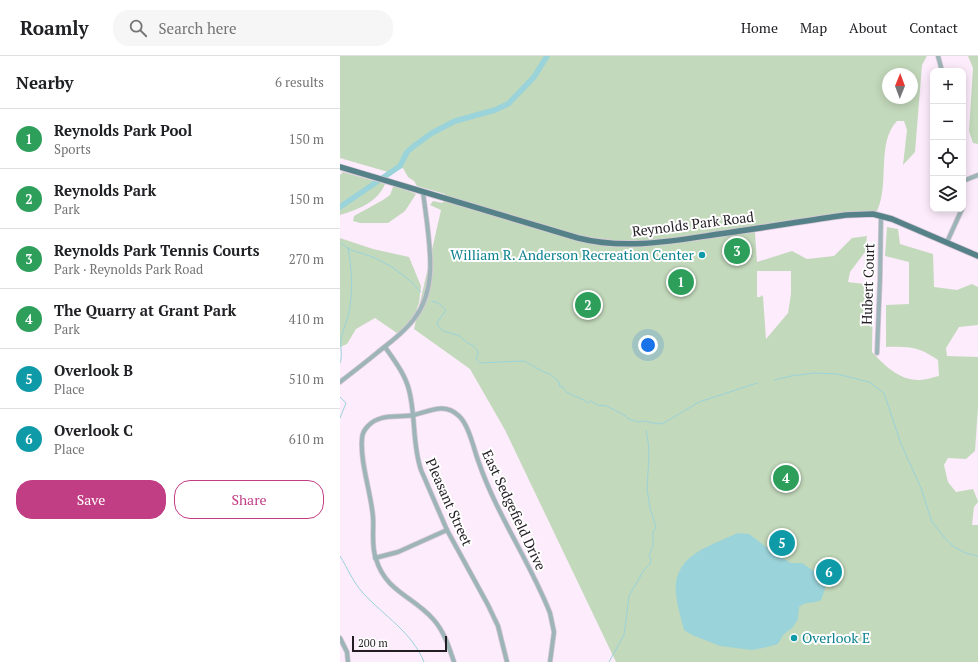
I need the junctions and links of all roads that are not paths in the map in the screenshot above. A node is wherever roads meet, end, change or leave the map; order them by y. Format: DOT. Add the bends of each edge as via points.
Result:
graph roads {
  1 [pos="938,56"];
  2 [pos="941,68"];
  3 [pos="340,167"];
  4 [pos="978,174"];
  5 [pos="966,180"];
  6 [pos="424,192"];
  7 [pos="961,212"];
  8 [pos="882,216"];
  9 [pos="947,242"];
  10 [pos="978,256"];
  11 [pos="384,347"];
  12 [pos="877,353"];
  13 [pos="340,382"];
  14 [pos="413,415"];
  15 [pos="447,530"];
  16 [pos="375,558"];
  17 [pos="340,638"];
  18 [pos="348,662"];
  19 [pos="454,662"];
  20 [pos="507,662"];
  21 [pos="550,662"];
  1 -- 2 [label="street"];
  3 -- 6 [label="main road, Reynolds Park Road"];
  4 -- 5 [label="street"];
  6 -- 8 [label="main road, Reynolds Park Road" via="578,238 614,245 660,243 846,215"];
  6 -- 11 [label="street" via="431,267 428,288 421,310 414,321"];
  7 -- 9 [label="street"];
  8 -- 9 [label="main road, Reynolds Park Road"];
  8 -- 12 [label="street, Hubert Court"];
  9 -- 10 [label="main road, Reynolds Park Road"];
  11 -- 13 [label="street"];
  11 -- 14 [label="street, Pleasant Street" via="408,386"];
  14 -- 15 [label="street, Pleasant Street" via="417,460"];
  14 -- 16 [label="street, East Sedgefield Drive" via="378,419 368,425 362,435 373,518"];
  14 -- 21 [label="street, East Sedgefield Drive" via="445,408 464,421 486,481 550,613 554,632"];
  15 -- 16 [label="street" via="398,552"];
  15 -- 20 [label="street, Pleasant Street" via="498,626"];
  16 -- 19 [label="street" via="388,583 427,612 437,623"];
  17 -- 18 [label="street" via="347,652"];
}
